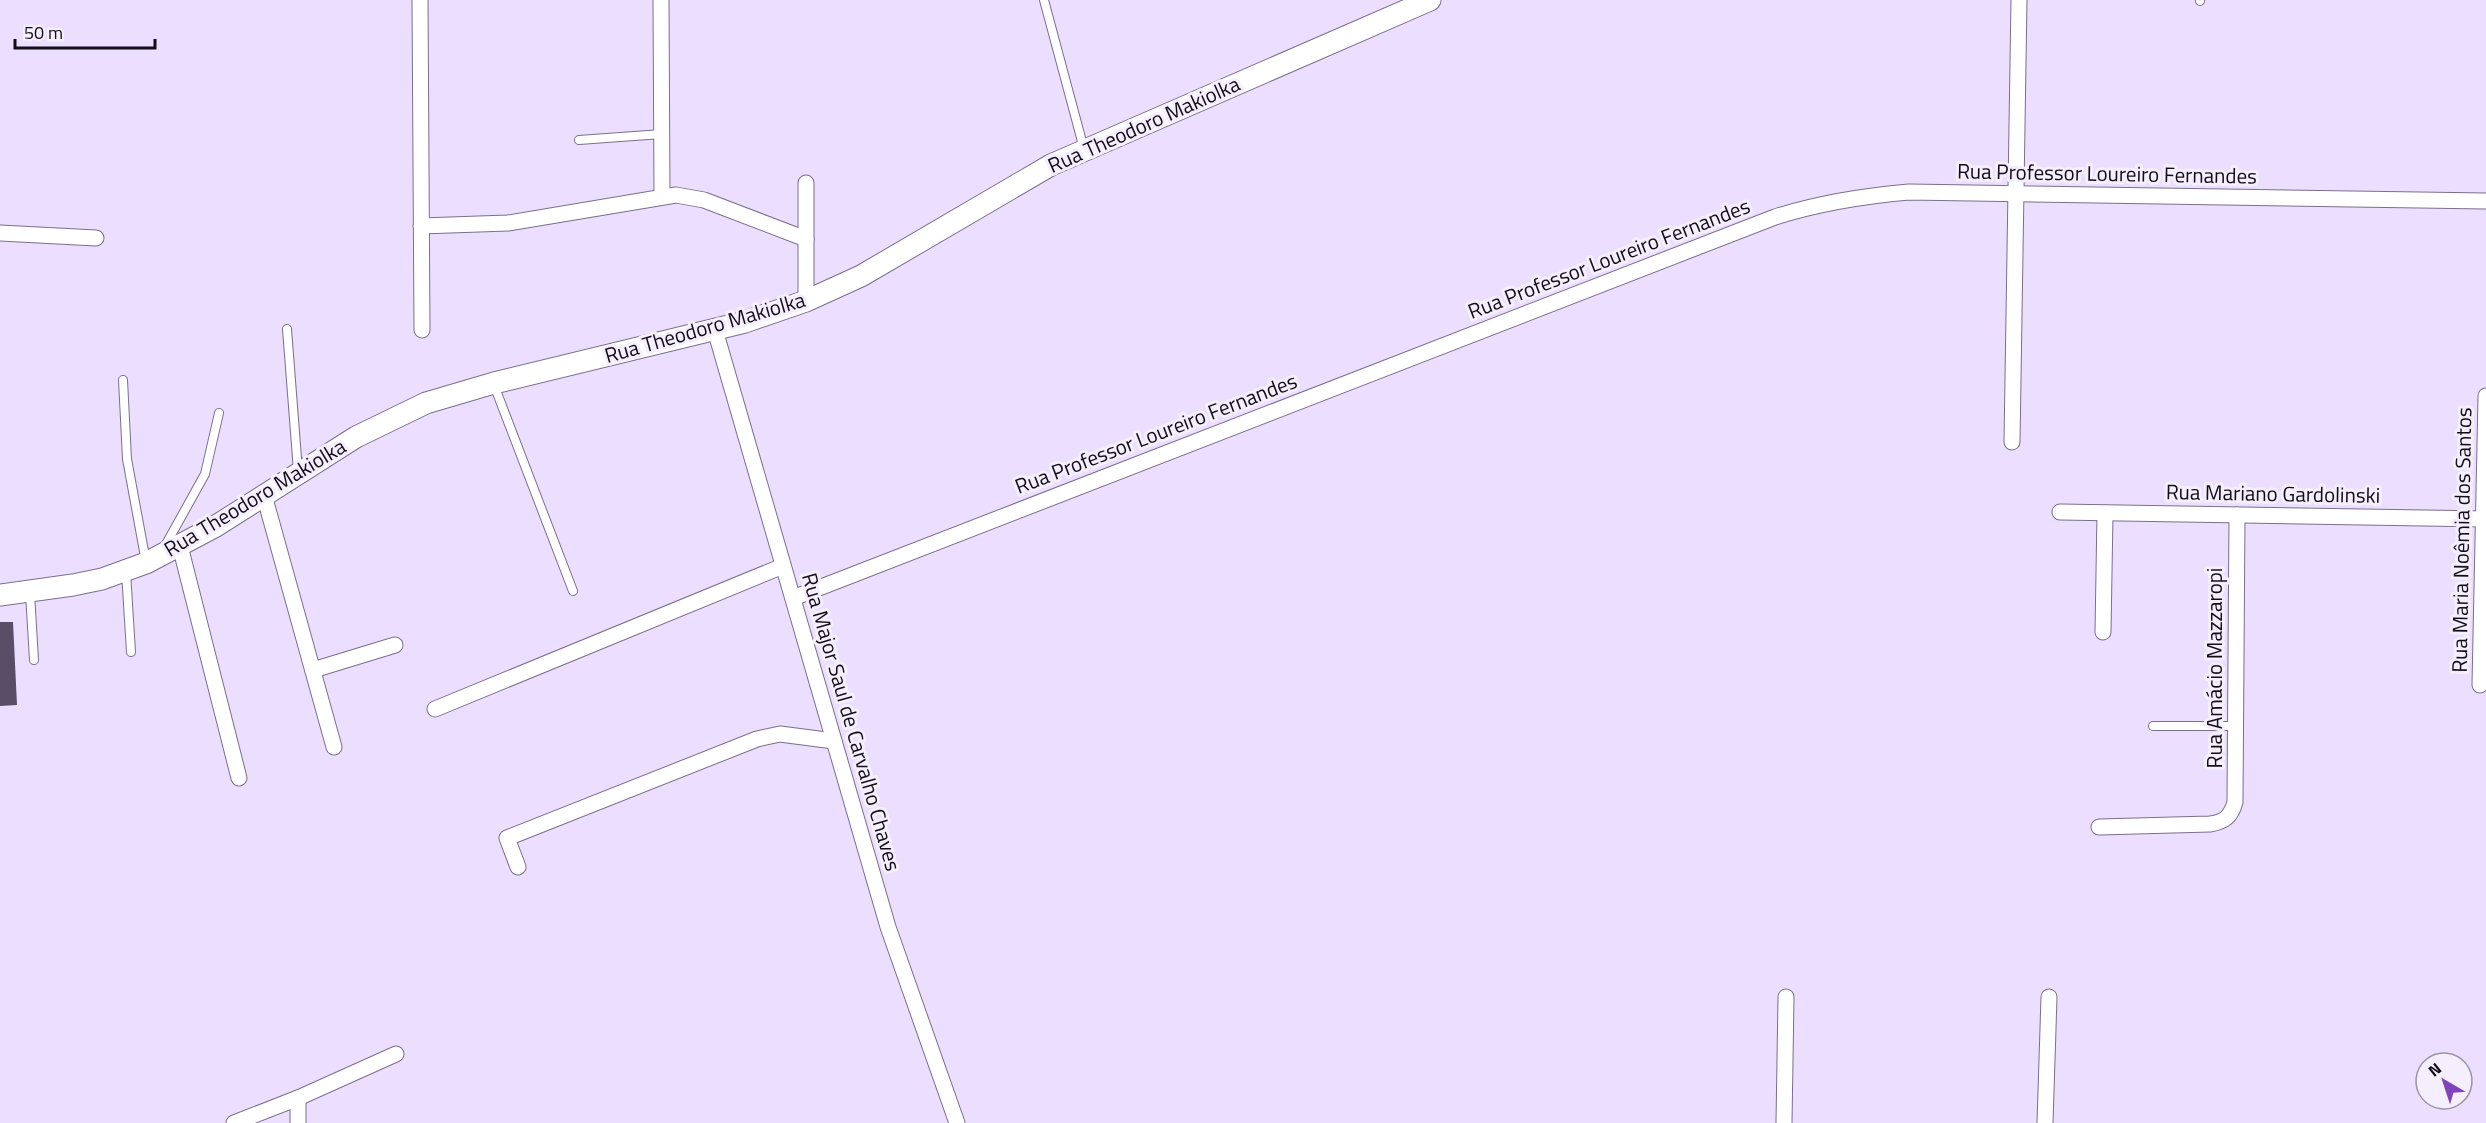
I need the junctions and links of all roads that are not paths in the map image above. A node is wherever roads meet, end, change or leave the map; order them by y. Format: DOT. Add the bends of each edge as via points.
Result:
graph roads {
  1 [pos="420,0"];
  2 [pos="661,0"];
  3 [pos="1044,0"];
  4 [pos="1430,0"];
  5 [pos="2019,0"];
  6 [pos="662,134"];
  7 [pos="579,140"];
  8 [pos="1084,150"];
  9 [pos="806,183"];
  10 [pos="2016,194"];
  11 [pos="662,196"];
  12 [pos="2486,201"];
  13 [pos="421,226"];
  14 [pos="0,233"];
  15 [pos="96,238"];
  16 [pos="806,238"];
  17 [pos="807,301"];
  18 [pos="287,329"];
  19 [pos="422,330"];
  20 [pos="715,330"];
  21 [pos="123,380"];
  22 [pos="494,383"];
  23 [pos="2486,396"];
  24 [pos="219,413"];
  25 [pos="2012,442"];
  26 [pos="298,472"];
  27 [pos="264,495"];
  28 [pos="2060,512"];
  29 [pos="2105,513"];
  30 [pos="2236,515"];
  31 [pos="2485,519"];
  32 [pos="180,546"];
  33 [pos="152,560"];
  34 [pos="783,566"];
  35 [pos="126,571"];
  36 [pos="573,591"];
  37 [pos="30,592"];
  38 [pos="0,595"];
  39 [pos="793,598"];
  40 [pos="2103,632"];
  41 [pos="395,645"];
  42 [pos="131,652"];
  43 [pos="34,660"];
  44 [pos="313,670"];
  45 [pos="2483,689"];
  46 [pos="435,709"];
  47 [pos="2153,726"];
  48 [pos="2236,726"];
  49 [pos="834,741"];
  50 [pos="334,747"];
  51 [pos="238,778"];
  52 [pos="2098,827"];
  53 [pos="518,867"];
  54 [pos="1786,997"];
  55 [pos="2049,997"];
  56 [pos="396,1054"];
  57 [pos="298,1098"];
  58 [pos="234,1123"];
  59 [pos="298,1123"];
  60 [pos="957,1123"];
  61 [pos="1784,1123"];
  62 [pos="2045,1123"];
  1 -- 13 [label="street"];
  2 -- 6 [label="street"];
  3 -- 8 [label="lane"];
  4 -- 8 [label="main road, Rua Theodoro Makiolka"];
  5 -- 10 [label="street"];
  6 -- 7 [label="lane"];
  6 -- 11 [label="street"];
  8 -- 17 [label="main road, Rua Theodoro Makiolka" via="1026,178 861,276"];
  9 -- 16 [label="street"];
  10 -- 12 [label="street, Rua Professor Loureiro Fernandes"];
  10 -- 25 [label="street"];
  10 -- 39 [label="street, Rua Professor Loureiro Fernandes" via="1876,195 1775,217"];
  11 -- 13 [label="street" via="508,224"];
  11 -- 16 [label="street" via="704,200"];
  13 -- 19 [label="street"];
  14 -- 15 [label="street"];
  16 -- 17 [label="street"];
  17 -- 20 [label="main road, Rua Theodoro Makiolka"];
  18 -- 26 [label="lane"];
  20 -- 22 [label="main road, Rua Theodoro Makiolka"];
  20 -- 34 [label="street, Rua Major Saul de Carvalho Chaves"];
  21 -- 33 [label="lane" via="127,459"];
  22 -- 26 [label="main road, Rua Theodoro Makiolka" via="400,413"];
  22 -- 36 [label="lane"];
  23 -- 31 [label="street, Rua Maria Noêmia dos Santos"];
  24 -- 33 [label="lane" via="205,474"];
  26 -- 27 [label="main road, Rua Theodoro Makiolka"];
  27 -- 32 [label="main road, Rua Theodoro Makiolka"];
  27 -- 44 [label="street"];
  28 -- 29 [label="street, Rua Mariano Gardolinski"];
  29 -- 30 [label="street, Rua Mariano Gardolinski"];
  29 -- 40 [label="street"];
  30 -- 31 [label="street, Rua Mariano Gardolinski"];
  30 -- 48 [label="street, Rua Amácio Mazzaropi"];
  31 -- 45 [label="street, Rua Maria Noêmia dos Santos"];
  32 -- 33 [label="main road, Rua Theodoro Makiolka"];
  32 -- 51 [label="street"];
  33 -- 35 [label="main road, Rua Theodoro Makiolka"];
  34 -- 39 [label="street, Rua Major Saul de Carvalho Chaves"];
  34 -- 46 [label="street"];
  35 -- 37 [label="main road, Rua Theodoro Makiolka"];
  35 -- 42 [label="lane"];
  37 -- 38 [label="main road, Rua Theodoro Makiolka"];
  37 -- 43 [label="lane"];
  39 -- 49 [label="street, Rua Major Saul de Carvalho Chaves"];
  41 -- 44 [label="street"];
  44 -- 50 [label="street"];
  47 -- 48 [label="lane"];
  48 -- 52 [label="street, Rua Amácio Mazzaropi" via="2235,802 2227,818 2210,824"];
  49 -- 53 [label="street" via="780,734 758,739 507,838"];
  49 -- 60 [label="street, Rua Major Saul de Carvalho Chaves" via="891,937"];
  54 -- 61 [label="street"];
  55 -- 62 [label="street"];
  56 -- 57 [label="street"];
  57 -- 58 [label="street"];
  57 -- 59 [label="street"];
}
